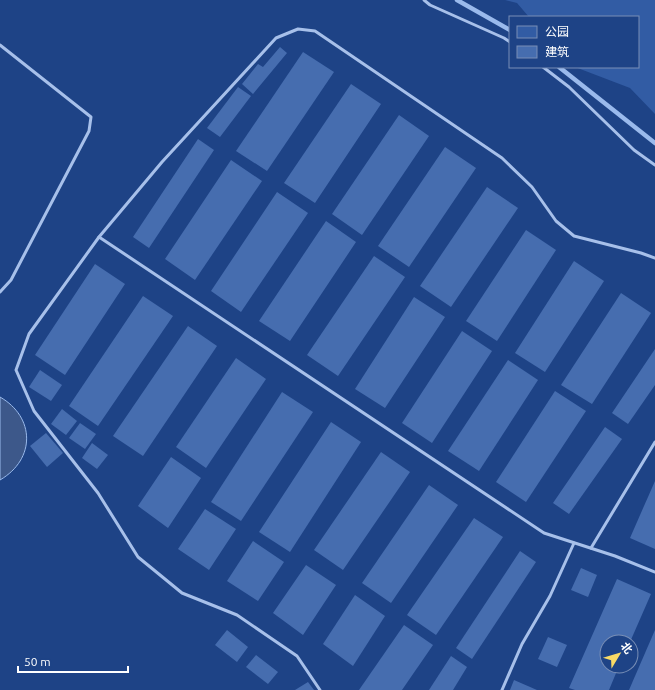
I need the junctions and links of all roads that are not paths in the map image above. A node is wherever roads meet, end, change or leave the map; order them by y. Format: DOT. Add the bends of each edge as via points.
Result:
graph roads {
  1 [pos="424,0"];
  2 [pos="509,41"];
  3 [pos="0,45"];
  4 [pos="544,68"];
  5 [pos="655,165"];
  6 [pos="99,237"];
  7 [pos="655,258"];
  8 [pos="0,292"];
  9 [pos="655,442"];
  10 [pos="574,543"];
  11 [pos="591,548"];
  12 [pos="655,572"];
  13 [pos="320,690"];
  14 [pos="502,690"];
  1 -- 2 [label="lane"];
  3 -- 8 [label="lane" via="91,117 89,132 11,280"];
  4 -- 5 [label="lane" via="569,87 634,150"];
  6 -- 7 [label="lane" via="162,162 276,38 298,29 315,30 502,158 532,187 556,221 574,236"];
  6 -- 10 [label="lane" via="544,533"];
  6 -- 13 [label="lane" via="28,334 16,370 34,411 98,492 138,557 182,593 237,615 297,656"];
  9 -- 11 [label="lane"];
  10 -- 11 [label="lane"];
  10 -- 14 [label="lane" via="550,596 522,644"];
  11 -- 12 [label="lane"];
}
